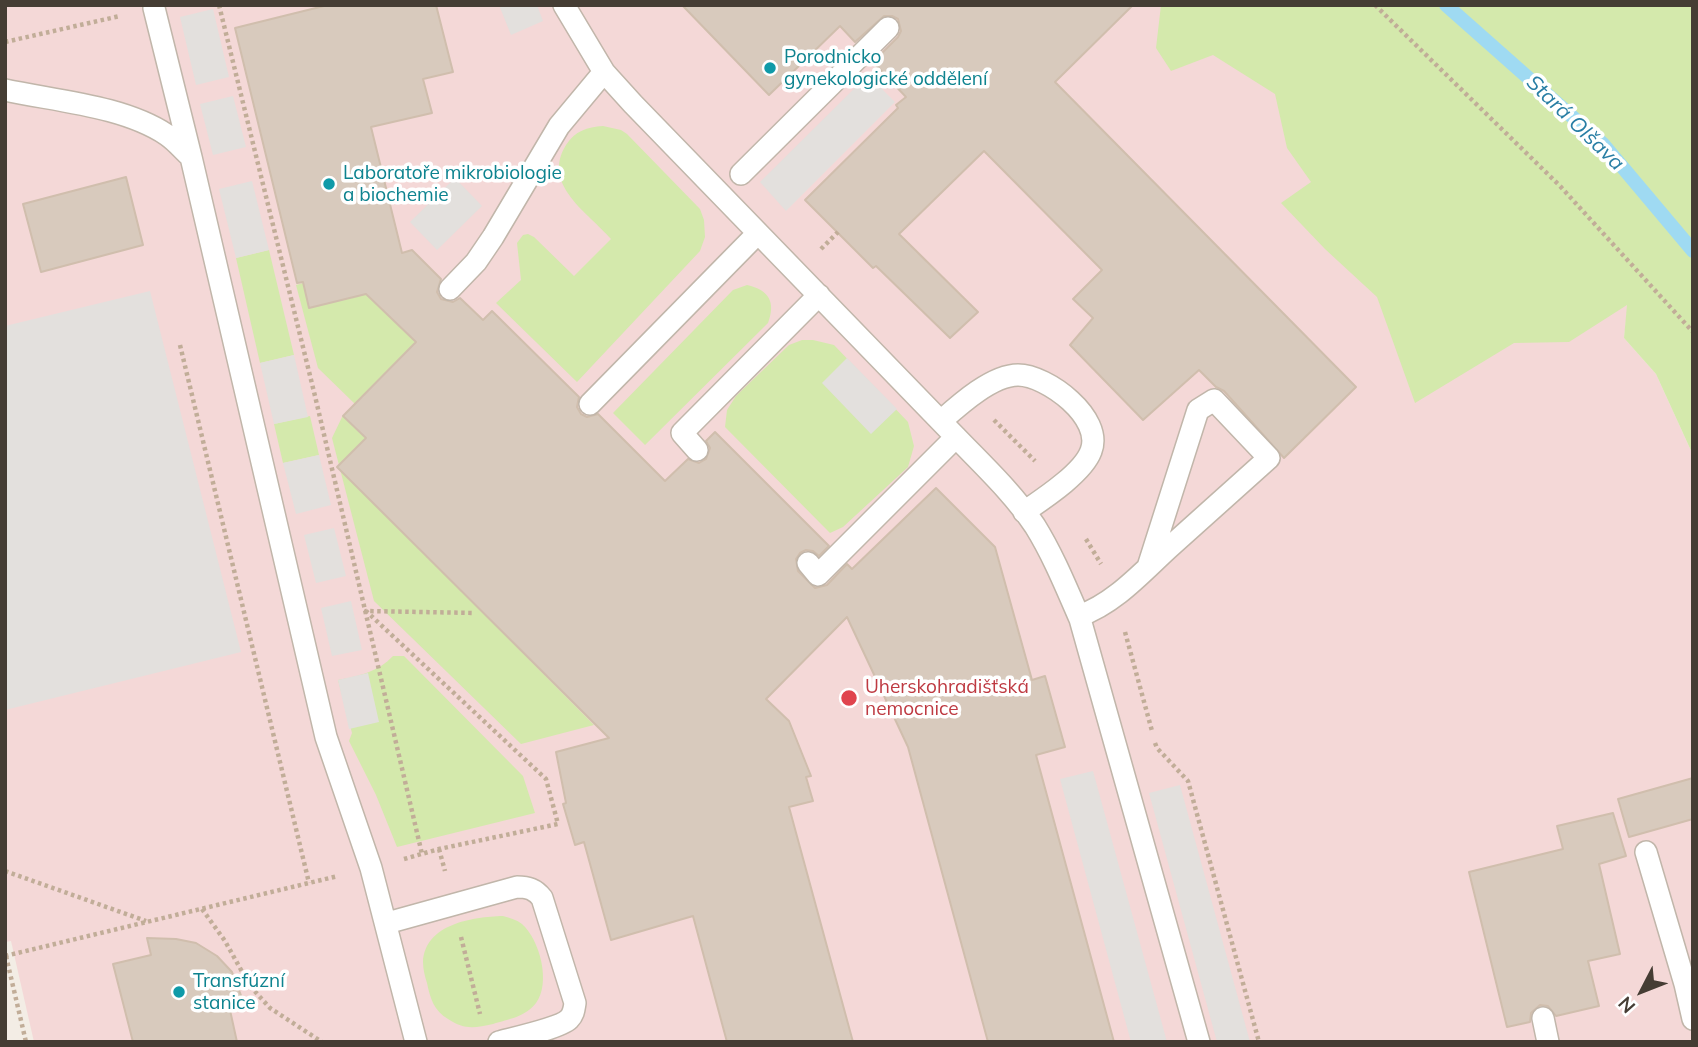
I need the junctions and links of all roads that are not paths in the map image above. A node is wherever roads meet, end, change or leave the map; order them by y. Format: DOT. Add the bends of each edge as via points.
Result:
graph roads {
  1 [pos="564,5"];
  2 [pos="154,8"];
  3 [pos="888,28"];
  4 [pos="604,72"];
  5 [pos="5,90"];
  6 [pos="191,158"];
  7 [pos="741,174"];
  8 [pos="758,233"];
  9 [pos="450,289"];
  10 [pos="819,295"];
  11 [pos="590,404"];
  12 [pos="948,429"];
  13 [pos="697,450"];
  14 [pos="1024,512"];
  15 [pos="808,563"];
  16 [pos="1148,567"];
  17 [pos="1079,616"];
  18 [pos="1646,852"];
  19 [pos="387,923"];
  20 [pos="1543,1018"];
  21 [pos="1693,1019"];
  22 [pos="416,1042"];
  23 [pos="499,1042"];
  24 [pos="1199,1042"];
  25 [pos="1548,1042"];
  1 -- 4 [label="lane"];
  2 -- 6 [label="lane"];
  3 -- 7 [label="lane"];
  4 -- 8 [label="lane"];
  4 -- 9 [label="lane" via="559,126 493,237"];
  5 -- 6 [label="lane" via="124,115 169,136"];
  6 -- 19 [label="lane" via="326,737"];
  8 -- 10 [label="lane"];
  8 -- 11 [label="lane"];
  10 -- 12 [label="lane"];
  10 -- 13 [label="lane" via="681,433"];
  12 -- 14 [label="lane"];
  12 -- 14 [label="lane" via="970,396 1017,375 1051,385 1079,410 1088,421 1091,451 1064,483"];
  12 -- 15 [label="lane" via="818,575"];
  14 -- 17 [label="lane"];
  16 -- 16 [label="lane" via="1269,458 1214,400 1198,410"];
  16 -- 17 [label="lane" via="1115,596"];
  17 -- 24 [label="lane"];
  18 -- 21 [label="lane"];
  19 -- 22 [label="lane"];
  19 -- 23 [label="lane" via="517,887 531,889 542,898 574,1011 562,1024"];
  20 -- 25 [label="lane"];
}
